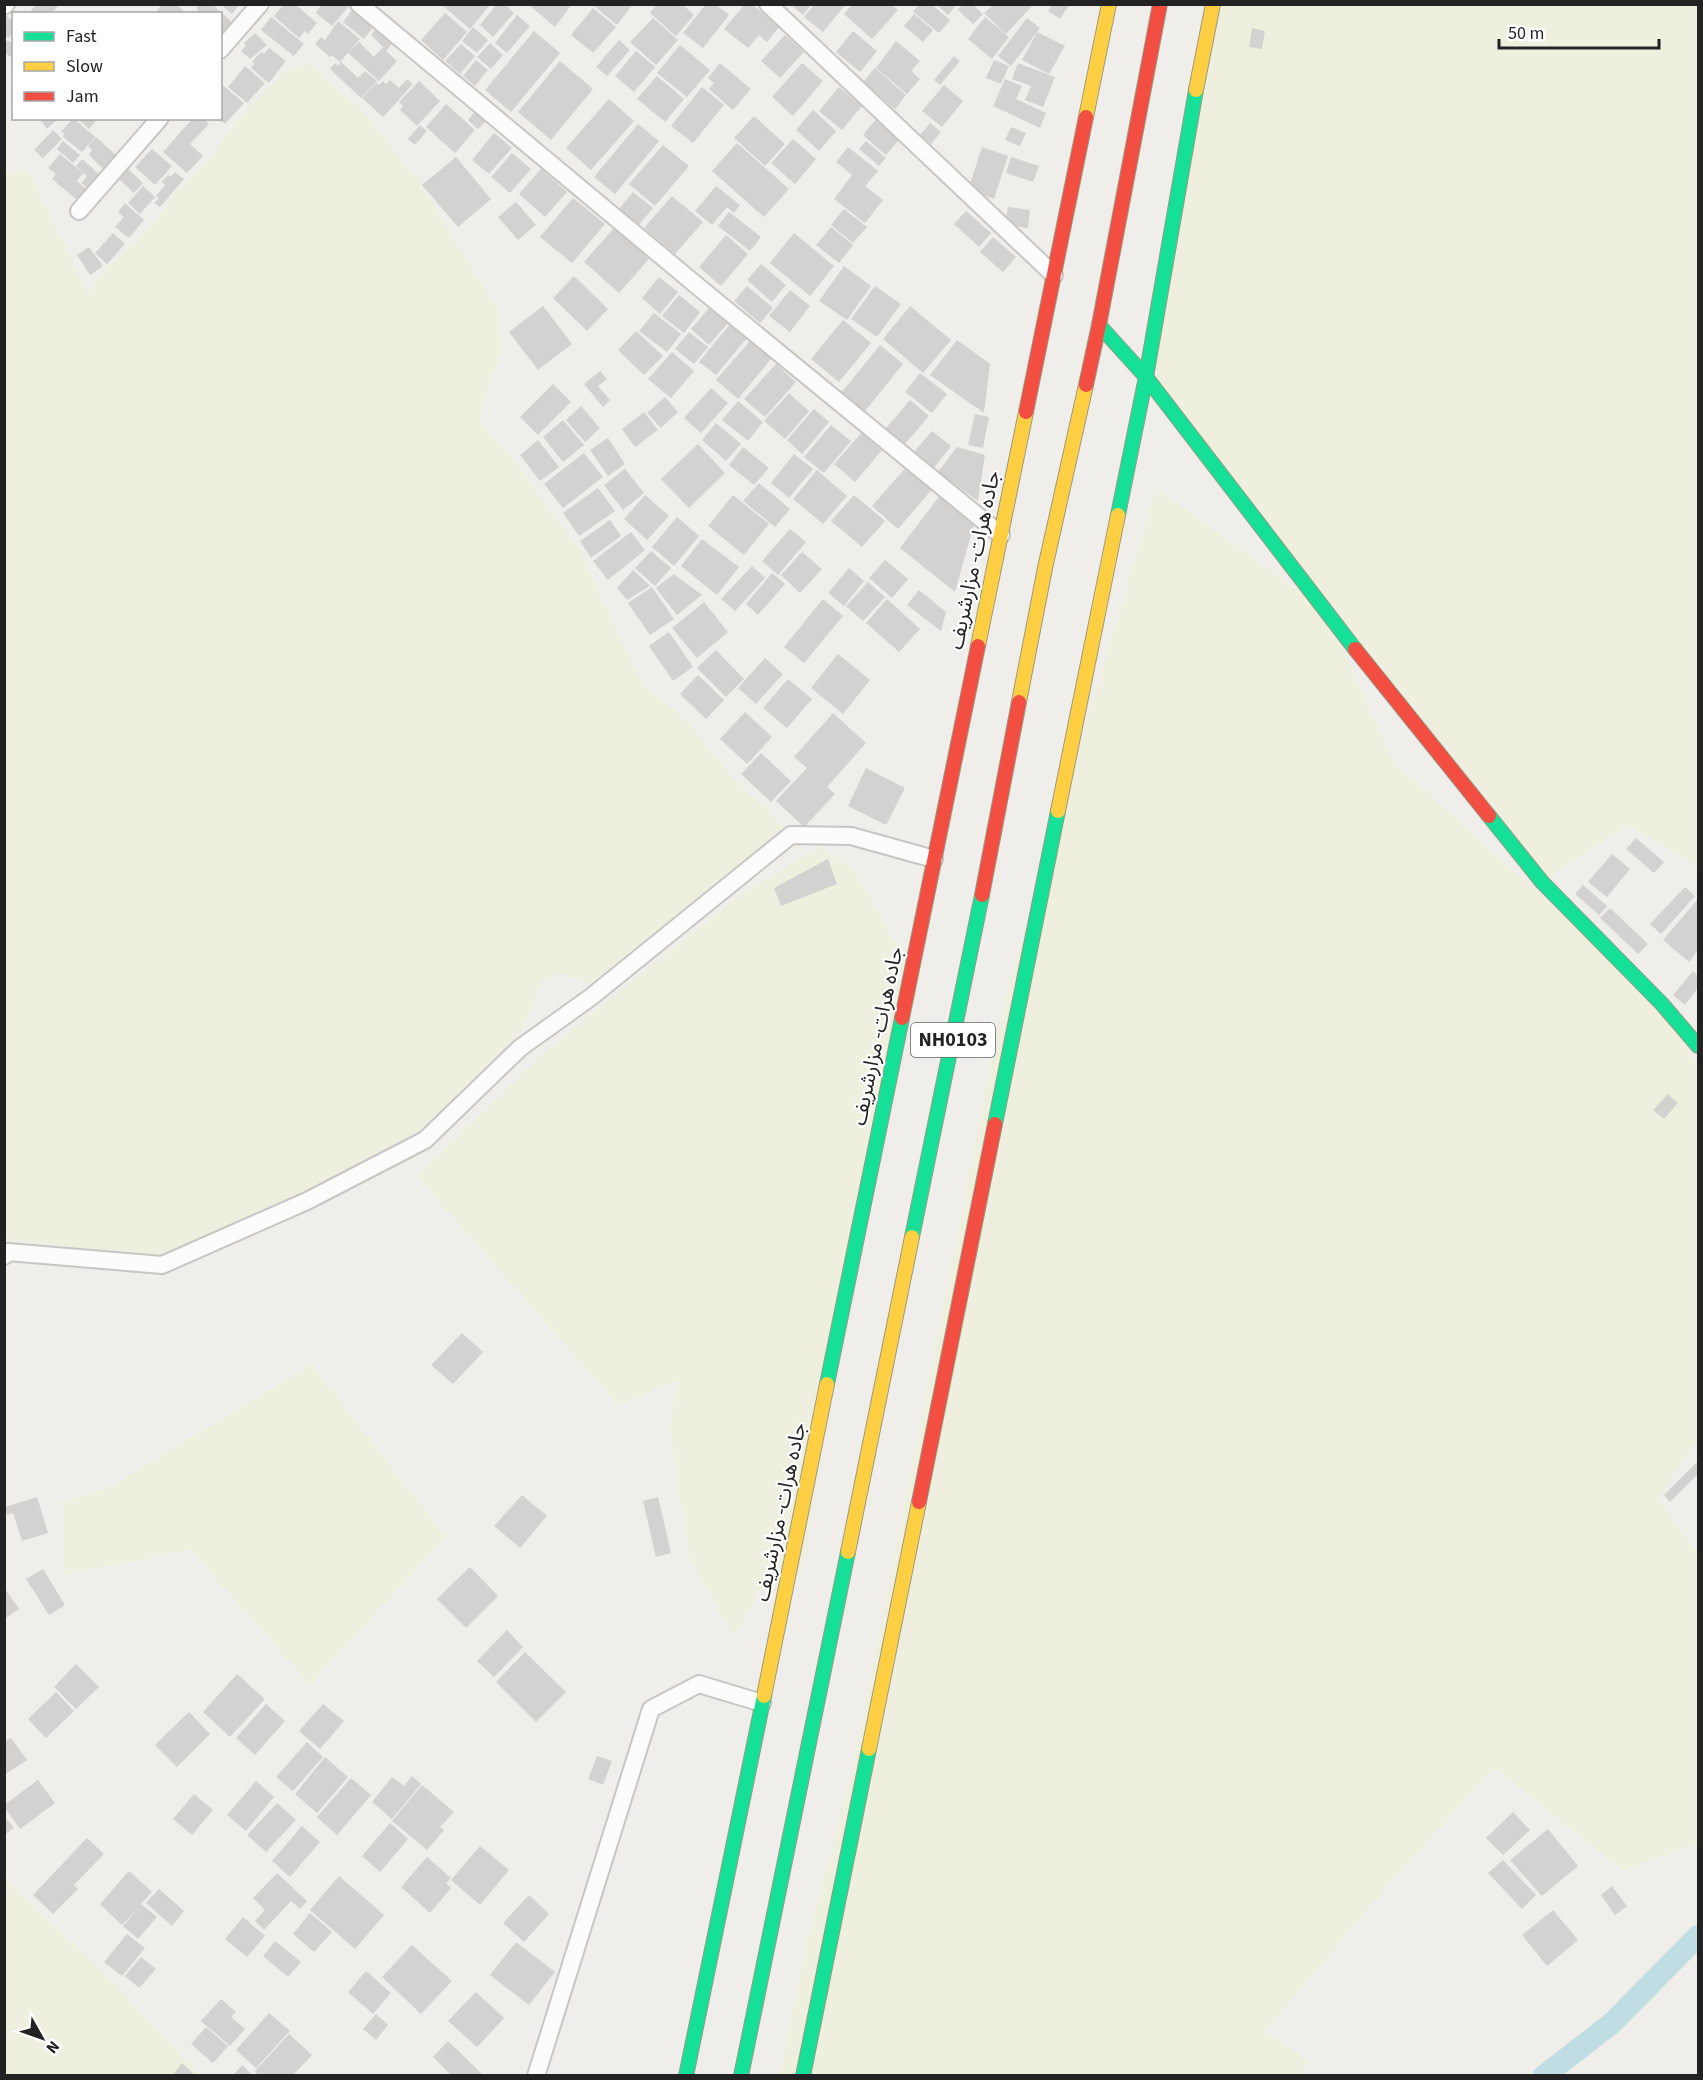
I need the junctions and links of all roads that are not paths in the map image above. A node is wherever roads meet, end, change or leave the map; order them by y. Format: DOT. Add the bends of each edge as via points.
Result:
graph roads {
  1 [pos="260,4"];
  2 [pos="359,4"];
  3 [pos="768,4"];
  4 [pos="1160,4"];
  5 [pos="1213,4"];
  6 [pos="1106,6"];
  7 [pos="222,48"];
  8 [pos="158,120"];
  9 [pos="78,211"];
  10 [pos="1054,275"];
  11 [pos="1099,325"];
  12 [pos="1146,377"];
  13 [pos="1001,535"];
  14 [pos="934,859"];
  15 [pos="1698,1046"];
  16 [pos="4,1256"];
  17 [pos="762,1703"];
  18 [pos="536,2076"];
  19 [pos="686,2076"];
  20 [pos="741,2076"];
  21 [pos="803,2076"];
  1 -- 7 [label="street"];
  2 -- 13 [label="street"];
  3 -- 10 [label="street"];
  4 -- 11 [label="main road, NH0103"];
  5 -- 12 [label="main road"];
  6 -- 10 [label="main road, جاده هرات- مزارشریف"];
  8 -- 9 [label="street"];
  10 -- 13 [label="main road, جاده هرات- مزارشریف"];
  11 -- 12 [label="main road"];
  11 -- 20 [label="main road, NH0103" via="1045,568 983,893"];
  12 -- 15 [label="main road" via="1325,611 1542,882"];
  12 -- 21 [label="main road"];
  13 -- 14 [label="main road, جاده هرات- مزارشریف"];
  14 -- 16 [label="street" via="851,836 791,835 591,998 520,1048 425,1140 307,1201 162,1265 8,1252"];
  14 -- 17 [label="main road, جاده هرات- مزارشریف"];
  17 -- 18 [label="street" via="699,1684 651,1709"];
  17 -- 19 [label="main road, جاده هرات- مزارشریف"];
}
